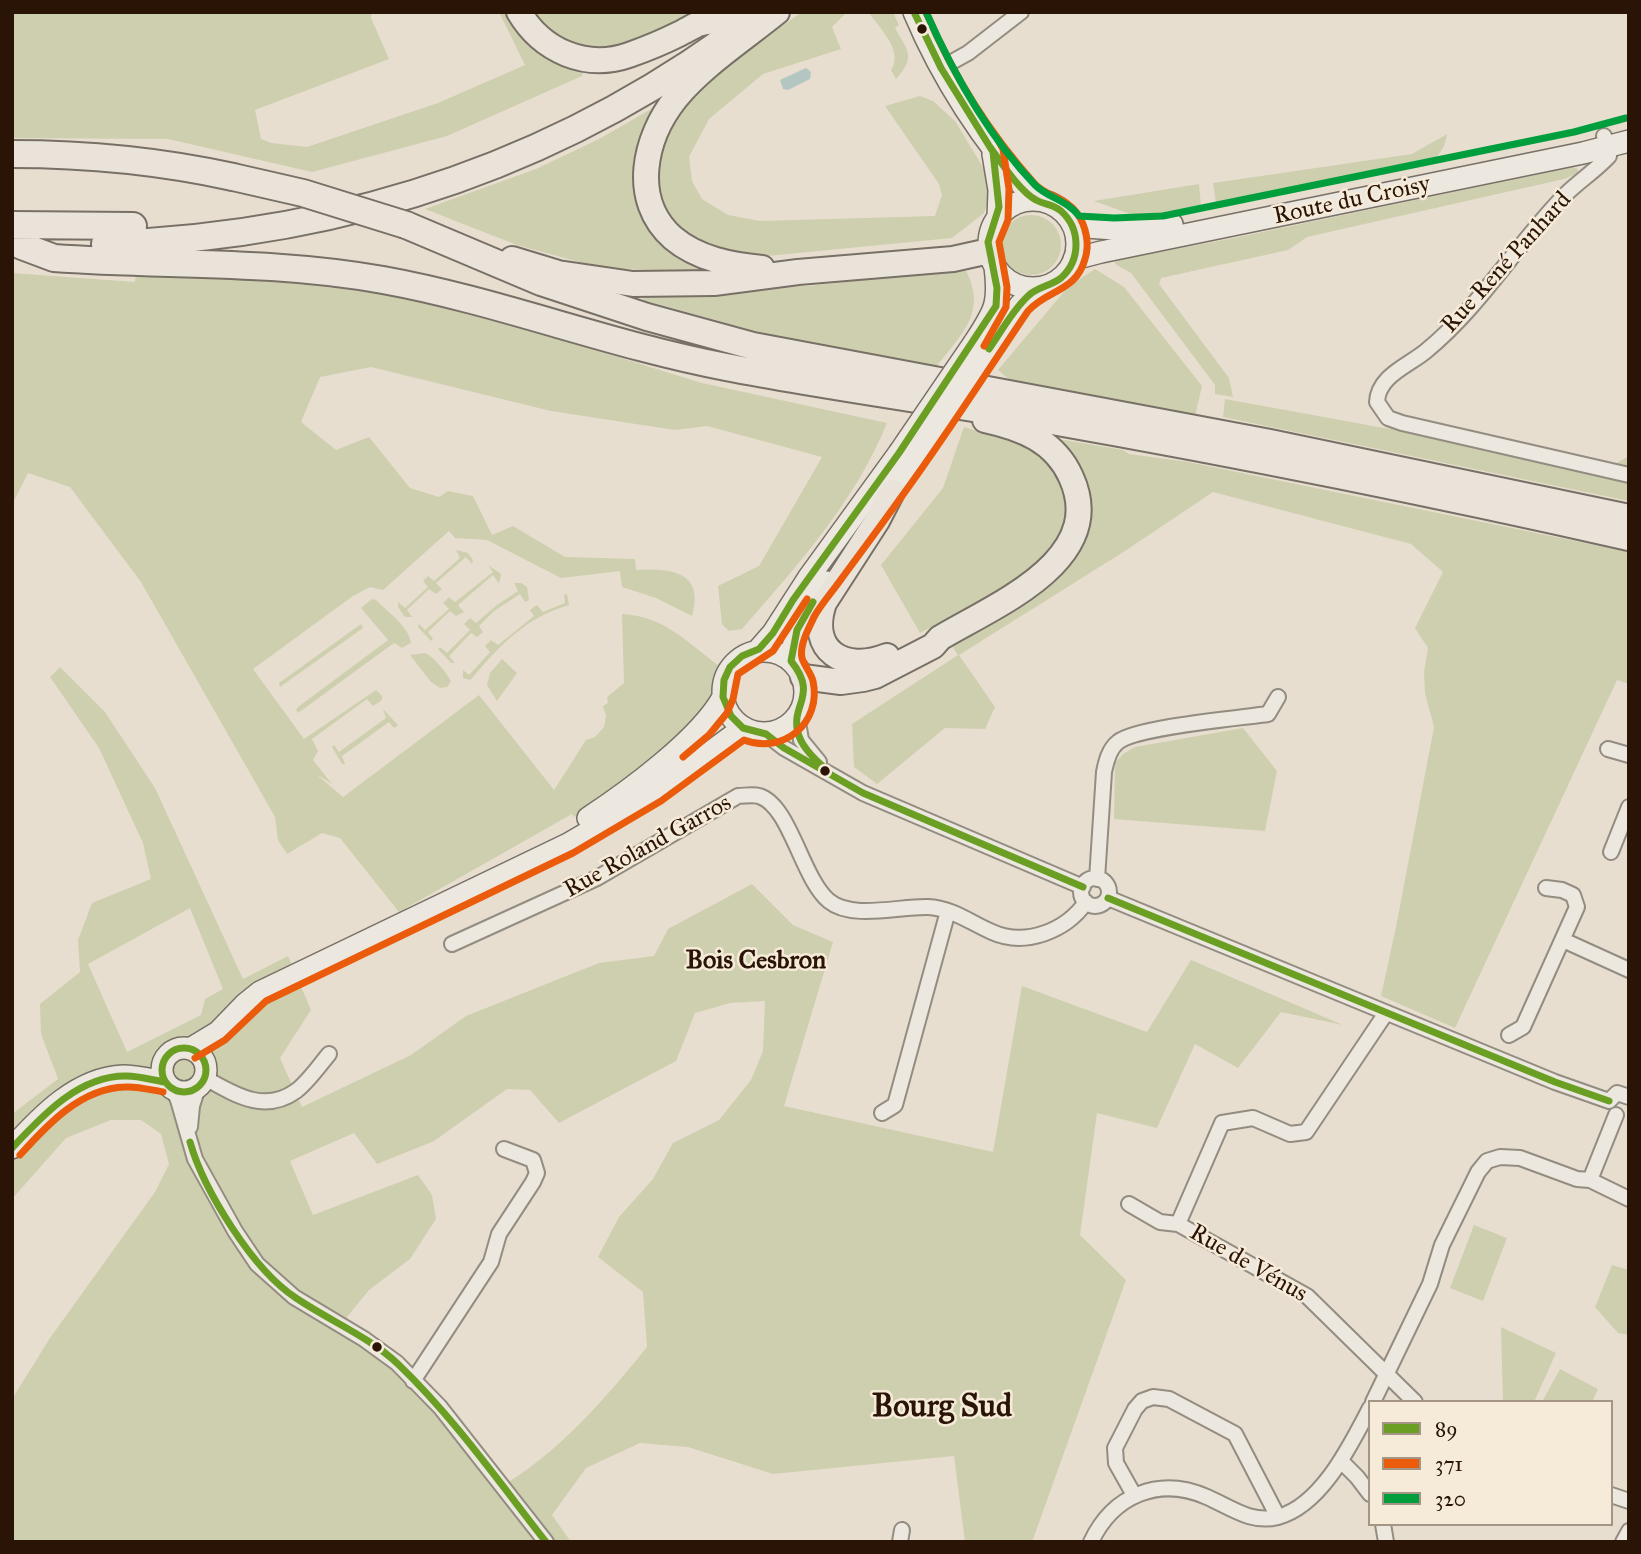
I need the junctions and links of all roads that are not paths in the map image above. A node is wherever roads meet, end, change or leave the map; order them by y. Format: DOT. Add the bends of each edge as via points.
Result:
graph roads {
  1 [pos="519,12"];
  2 [pos="762,12"];
  3 [pos="777,12"];
  4 [pos="915,12"];
  5 [pos="1021,12"];
  6 [pos="727,17"];
  7 [pos="941,68"];
  8 [pos="1629,128"];
  9 [pos="1614,141"];
  10 [pos="993,152"];
  11 [pos="12,154"];
  12 [pos="1035,200"];
  13 [pos="998,218"];
  14 [pos="406,225"];
  15 [pos="1073,226"];
  16 [pos="16,239"];
  17 [pos="992,259"];
  18 [pos="1074,259"];
  19 [pos="798,272"];
  20 [pos="1038,288"];
  21 [pos="982,345"];
  22 [pos="943,403"];
  23 [pos="906,457"];
  24 [pos="1629,475"];
  25 [pos="892,492"];
  26 [pos="1629,518"];
  27 [pos="1629,537"];
  28 [pos="940,638"];
  29 [pos="759,649"];
  30 [pos="797,669"];
  31 [pos="1278,697"];
  32 [pos="723,698"];
  33 [pos="797,716"];
  34 [pos="743,728"];
  35 [pos="766,734"];
  36 [pos="1608,749"];
  37 [pos="1629,755"];
  38 [pos="832,775"];
  39 [pos="1629,807"];
  40 [pos="1624,833"];
  41 [pos="1611,852"];
  42 [pos="1097,879"];
  43 [pos="1083,887"];
  44 [pos="474,888"];
  45 [pos="1546,888"];
  46 [pos="1108,898"];
  47 [pos="1086,902"];
  48 [pos="948,911"];
  49 [pos="1563,940"];
  50 [pos="452,944"];
  51 [pos="1629,970"];
  52 [pos="1386,1013"];
  53 [pos="1509,1035"];
  54 [pos="329,1054"];
  55 [pos="165,1058"];
  56 [pos="199,1070"];
  57 [pos="124,1076"];
  58 [pos="169,1086"];
  59 [pos="1628,1092"];
  60 [pos="1618,1109"];
  61 [pos="882,1113"];
  62 [pos="190,1142"];
  63 [pos="12,1148"];
  64 [pos="504,1149"];
  65 [pos="1590,1180"];
  66 [pos="1629,1199"];
  67 [pos="1129,1205"];
  68 [pos="1178,1224"];
  69 [pos="1387,1375"];
  70 [pos="413,1381"];
  71 [pos="1374,1400"];
  72 [pos="1413,1400"];
  73 [pos="1368,1412"];
  74 [pos="1342,1462"];
  75 [pos="1368,1491"];
  76 [pos="1134,1494"];
  77 [pos="1278,1517"];
  78 [pos="1629,1531"];
  79 [pos="546,1542"];
  80 [pos="1091,1542"];
  81 [pos="1623,1542"];
  1 -- 6 [label="highway" via="529,28 555,50 574,58 599,60 626,57 699,24"];
  2 -- 16 [label="highway" via="667,78 596,119 506,161 417,193 325,218 207,238 147,243"];
  3 -- 19 [label="highway" via="677,97 654,133 645,172 657,218 684,246 730,264"];
  4 -- 7 [label="main road"];
  5 -- 7 [label="street"];
  6 -- 16 [label="highway" via="624,84 549,123 462,159 379,186 226,218 99,227"];
  7 -- 10 [label="main road"];
  8 -- 9 [label="main road, Route du Croisy"];
  9 -- 15 [label="main road, Route du Croisy" via="1164,226"];
  9 -- 18 [label="main road, Route du Croisy"];
  9 -- 24 [label="street, Rue René Panhard" via="1609,156 1566,194 1469,311 1385,381 1377,402 1388,418 1402,423"];
  10 -- 12 [label="main road"];
  10 -- 13 [label="main road"];
  11 -- 14 [label="highway, bridge" via="141,160 303,193"];
  12 -- 13 [label="main road" via="1019,202"];
  12 -- 15 [label="main road" via="1059,208"];
  13 -- 17 [label="main road" via="990,232"];
  14 -- 19 [label="highway" via="558,273 633,285 714,283"];
  14 -- 26 [label="highway" via="541,282 753,346 1283,445"];
  15 -- 18 [label="main road"];
  16 -- 22 [label="highway" via="54,257 269,265 385,280 687,359"];
  17 -- 19 [label="highway"];
  17 -- 20 [label="main road" via="1013,284"];
  17 -- 21 [label="main road" via="998,288 996,306"];
  18 -- 20 [label="main road" via="1060,279"];
  20 -- 21 [label="main road"];
  21 -- 23 [label="main road, bridge"];
  22 -- 27 [label="highway" via="1307,469"];
  22 -- 28 [label="highway" via="962,415 1023,430 1047,445 1067,467 1079,509 1069,546 1049,570"];
  23 -- 25 [label="main road"];
  23 -- 29 [label="main road" via="803,585"];
  25 -- 28 [label="highway" via="824,603 822,639 831,654 860,663"];
  25 -- 30 [label="main road" via="806,610 793,639"];
  28 -- 30 [label="highway" via="933,646 863,679 841,682"];
  29 -- 30 [label="main road" via="780,654"];
  29 -- 32 [label="main road" via="730,667"];
  30 -- 33 [label="main road" via="806,693"];
  31 -- 42 [label="street" via="1268,714 1166,729 1118,742 1104,772"];
  32 -- 34 [label="main road"];
  32 -- 44 [label="main road" via="713,715 643,779"];
  33 -- 35 [label="main road"];
  33 -- 38 [label="street" via="801,740"];
  34 -- 35 [label="main road"];
  34 -- 44 [label="main road" via="622,813 512,873"];
  35 -- 38 [label="street"];
  36 -- 37 [label="street"];
  38 -- 43 [label="street" via="863,793"];
  39 -- 40 [label="street"];
  40 -- 41 [label="street"];
  42 -- 43 [label="street" via="1088,880"];
  42 -- 46 [label="street" via="1107,886"];
  43 -- 47 [label="street"];
  44 -- 56 [label="main road" via="260,992 218,1032"];
  45 -- 49 [label="street" via="1573,895 1577,907"];
  46 -- 47 [label="street" via="1098,906"];
  46 -- 52 [label="street"];
  47 -- 48 [label="street" via="1066,922 1031,938 994,933"];
  48 -- 50 [label="street, Rue Roland Garros" via="928,907 853,909 831,903 818,891 777,809 760,796 738,796 597,877"];
  48 -- 61 [label="street" via="895,1105"];
  49 -- 51 [label="street"];
  49 -- 53 [label="street" via="1523,1027"];
  52 -- 60 [label="street"];
  52 -- 68 [label="street" via="1306,1132 1290,1134 1253,1118 1222,1123"];
  54 -- 56 [label="street" via="296,1091 273,1101 246,1100"];
  55 -- 56 [label="main road" via="174,1049"];
  55 -- 57 [label="main road"];
  55 -- 58 [label="main road" via="162,1073"];
  56 -- 58 [label="main road" via="186,1092"];
  56 -- 62 [label="street"];
  57 -- 58 [label="main road"];
  57 -- 63 [label="main road" via="84,1086 59,1102"];
  58 -- 62 [label="street" via="178,1100"];
  59 -- 60 [label="street" via="1614,1095"];
  60 -- 65 [label="street"];
  62 -- 70 [label="street" via="203,1175 257,1264 294,1297 397,1363"];
  64 -- 70 [label="street" via="533,1160 537,1173 499,1234 491,1262"];
  65 -- 66 [label="street"];
  65 -- 69 [label="street" via="1520,1158 1488,1161 1442,1245 1430,1284"];
  67 -- 68 [label="street, Rue de Vénus" via="1160,1222"];
  68 -- 69 [label="street, Rue de Vénus" via="1307,1296"];
  69 -- 71 [label="street"];
  69 -- 72 [label="street, Rue de Vénus"];
  70 -- 79 [label="street" via="440,1407"];
  73 -- 74 [label="street"];
  74 -- 75 [label="street"];
  74 -- 77 [label="street" via="1310,1497"];
  76 -- 77 [label="street" via="1178,1488 1252,1518"];
  76 -- 77 [label="street" via="1116,1463 1115,1448 1142,1401 1169,1399 1235,1434"];
  76 -- 80 [label="street" via="1108,1516"];
  78 -- 81 [label="street"];
}
